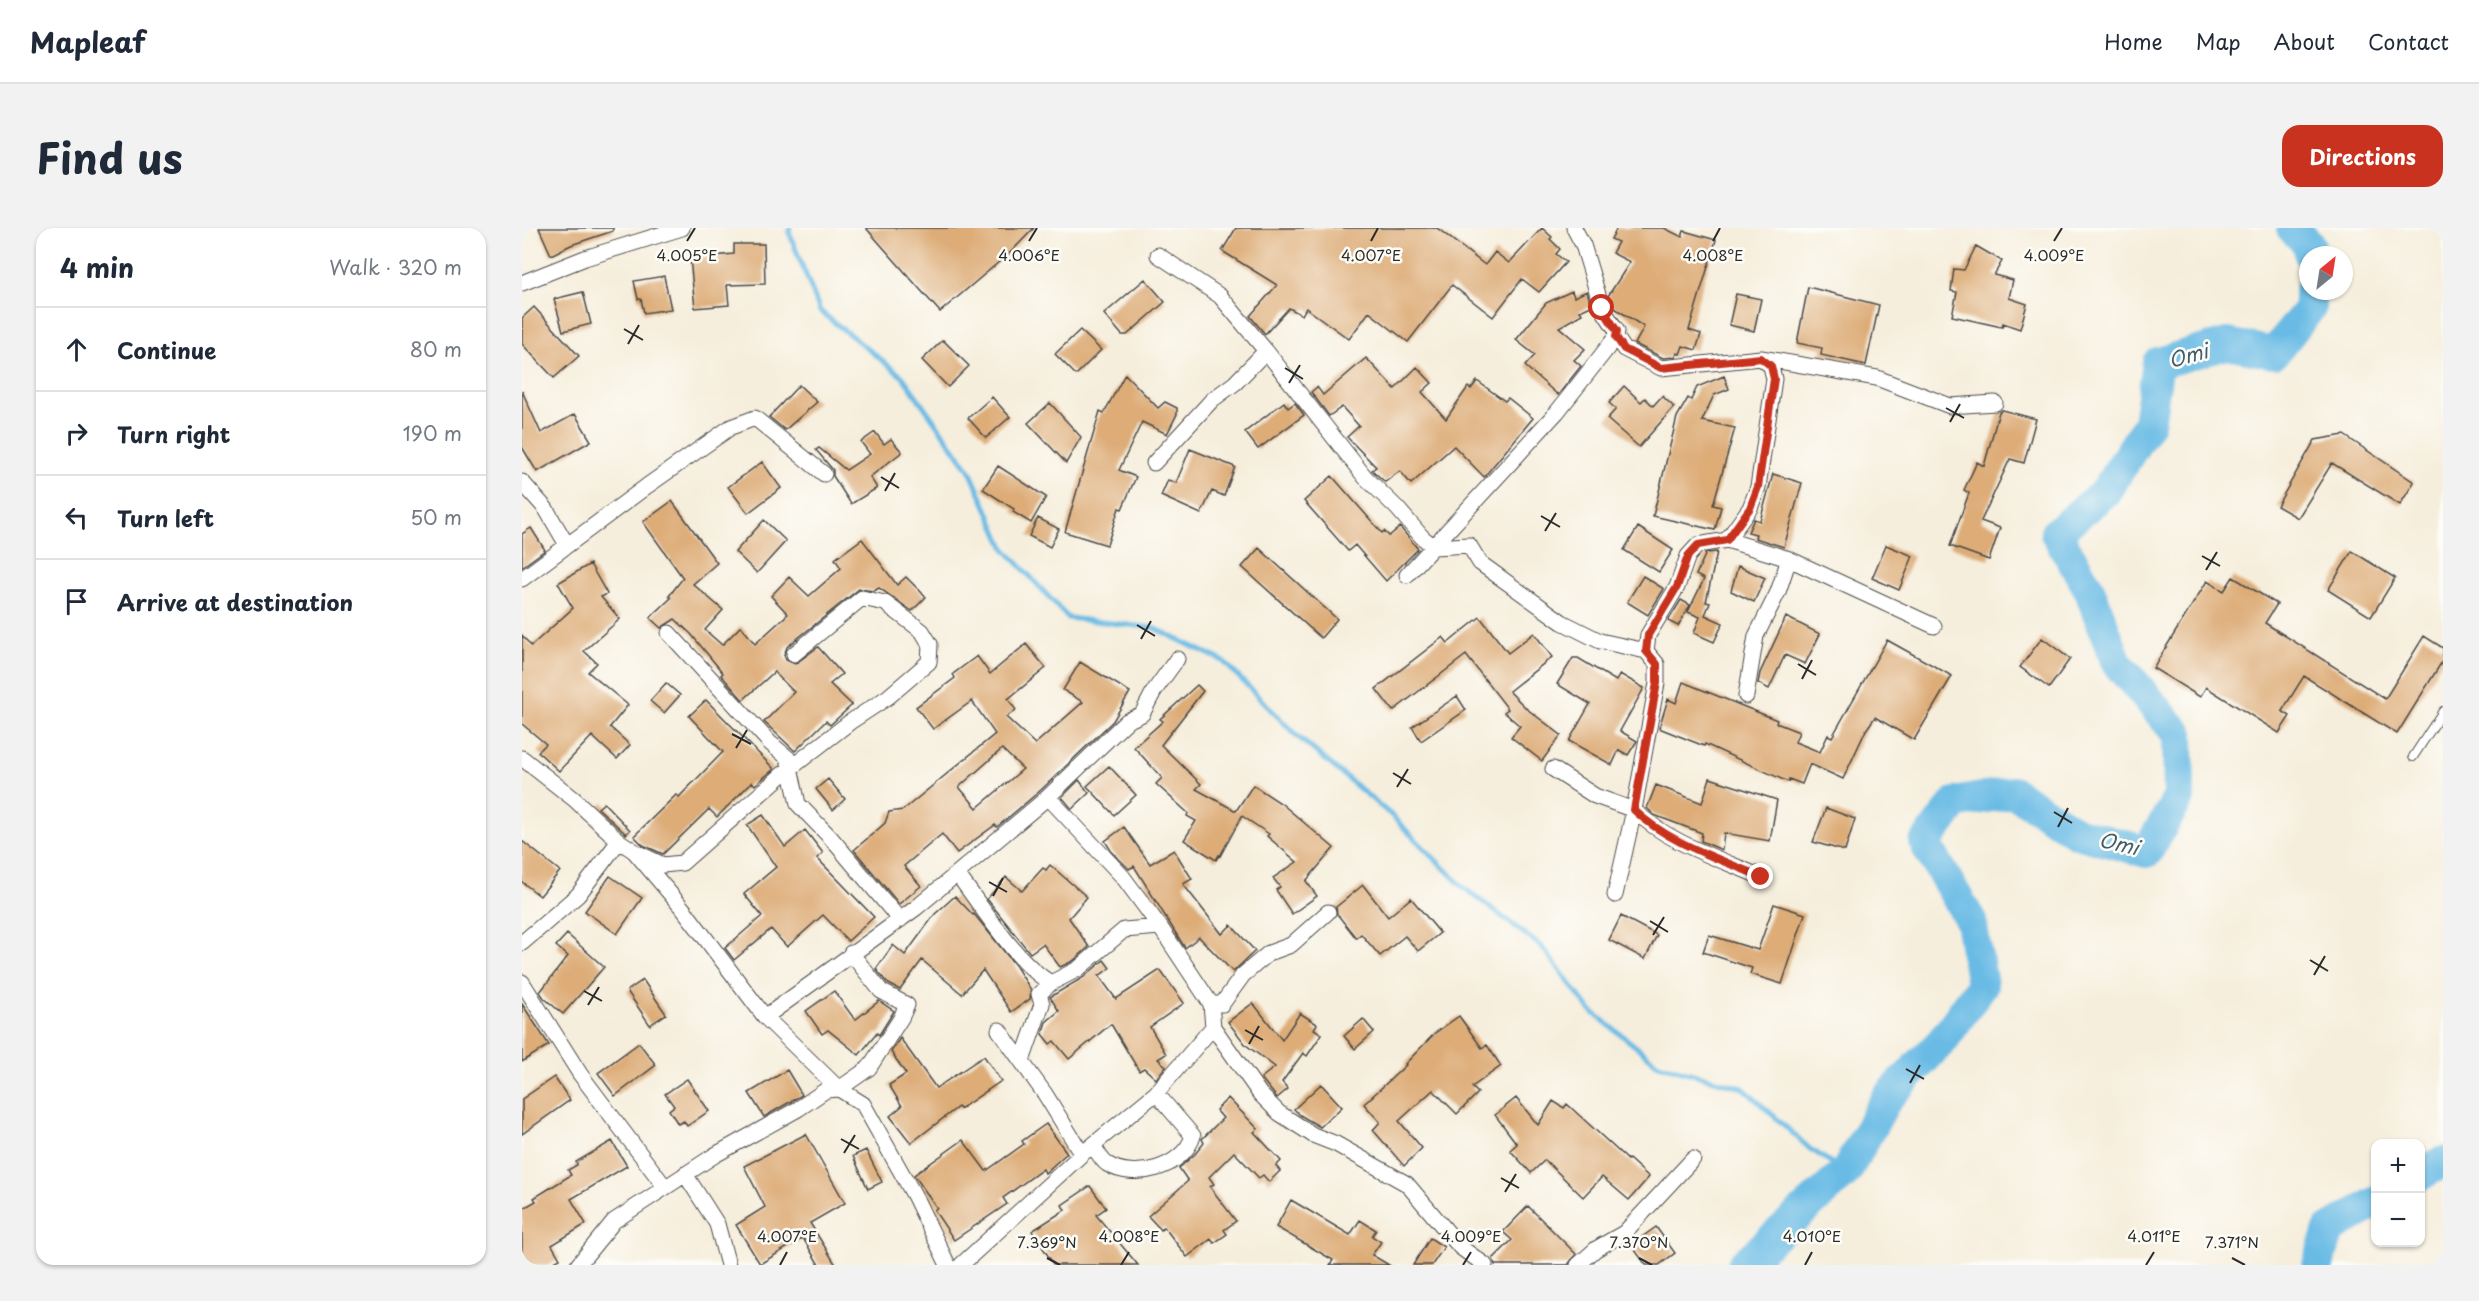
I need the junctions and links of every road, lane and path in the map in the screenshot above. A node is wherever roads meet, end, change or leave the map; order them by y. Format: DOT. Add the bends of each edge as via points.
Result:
graph roads {
  1 [pos="682,228"];
  2 [pos="1574,228"];
  3 [pos="1158,255"];
  4 [pos="522,283"];
  5 [pos="1616,337"];
  6 [pos="1266,351"];
  7 [pos="1761,358"];
  8 [pos="1995,403"];
  9 [pos="1154,463"];
  10 [pos="824,474"];
  11 [pos="522,482"];
  12 [pos="1727,540"];
  13 [pos="567,545"];
  14 [pos="1434,547"];
  15 [pos="1789,559"];
  16 [pos="1407,575"];
  17 [pos="522,579"];
  18 [pos="1934,626"];
  19 [pos="669,633"];
  20 [pos="1646,651"];
  21 [pos="794,654"];
  22 [pos="1177,659"];
  23 [pos="1746,696"];
  24 [pos="2443,711"];
  25 [pos="2413,757"];
  26 [pos="522,758"];
  27 [pos="791,768"];
  28 [pos="1553,769"];
  29 [pos="1048,797"];
  30 [pos="1634,810"];
  31 [pos="619,841"];
  32 [pos="634,851"];
  33 [pos="957,874"];
  34 [pos="1761,877"];
  35 [pos="1615,895"];
  36 [pos="1328,912"];
  37 [pos="900,920"];
  38 [pos="1160,927"];
  39 [pos="522,943"];
  40 [pos="851,954"];
  41 [pos="522,982"];
  42 [pos="1051,983"];
  43 [pos="1211,1004"];
  44 [pos="765,1017"];
  45 [pos="1213,1026"];
  46 [pos="999,1030"];
  47 [pos="1022,1061"];
  48 [pos="839,1089"];
  49 [pos="1156,1092"];
  50 [pos="1088,1149"];
  51 [pos="1692,1159"];
  52 [pos="685,1174"];
  53 [pos="665,1187"];
  54 [pos="578,1265"];
  55 [pos="728,1265"];
  56 [pos="948,1265"];
  57 [pos="962,1265"];
  58 [pos="1485,1265"];
  59 [pos="1578,1265"];
  1 -- 4 [label="street" via="585,258"];
  2 -- 5 [label="street" via="1602,308 1617,331"];
  3 -- 6 [label="street" via="1220,296"];
  5 -- 7 [label="street" via="1624,349 1661,368"];
  5 -- 14 [label="street" via="1557,412"];
  6 -- 9 [label="street" via="1212,400"];
  6 -- 14 [label="street" via="1365,477"];
  7 -- 8 [label="street" via="1877,378 1950,406"];
  7 -- 12 [label="street" via="1771,366 1774,379 1758,487 1750,508"];
  10 -- 13 [label="street" via="755,418 731,427"];
  11 -- 13 [label="street" via="546,509"];
  12 -- 15 [label="street"];
  12 -- 20 [label="street" via="1698,545 1688,556 1677,587 1648,635"];
  13 -- 17 [label="street"];
  14 -- 16 [label="street"];
  14 -- 20 [label="street" via="1469,545 1480,563 1562,622 1600,641"];
  15 -- 18 [label="street"];
  15 -- 23 [label="street" via="1756,636"];
  19 -- 27 [label="street" via="788,758"];
  20 -- 30 [label="street" via="1657,664 1657,683"];
  21 -- 27 [label="street" via="862,598 885,603 922,631 930,644 929,662"];
  22 -- 29 [label="street" via="1142,714 1127,721"];
  24 -- 25 [label="lane"];
  26 -- 31 [label="street"];
  27 -- 32 [label="street" via="682,863 663,865"];
  27 -- 37 [label="street" via="798,804"];
  28 -- 30 [label="street" via="1595,796"];
  29 -- 33 [label="street"];
  29 -- 38 [label="street" via="1123,877"];
  30 -- 34 [label="street" via="1672,838"];
  30 -- 35 [label="street"];
  31 -- 32 [label="street"];
  31 -- 39 [label="street" via="578,895"];
  32 -- 44 [label="street"];
  33 -- 37 [label="street"];
  33 -- 42 [label="street" via="1016,951 1037,975"];
  36 -- 43 [label="street" via="1291,945 1269,953 1243,975 1222,1004"];
  37 -- 40 [label="street"];
  38 -- 42 [label="street" via="1124,930 1078,969"];
  38 -- 43 [label="street"];
  40 -- 44 [label="street"];
  40 -- 48 [label="street" via="880,991 907,1005 869,1068"];
  41 -- 53 [label="street" via="580,1074"];
  42 -- 47 [label="street" via="1039,994 1042,1004"];
  43 -- 45 [label="street"];
  44 -- 48 [label="street"];
  45 -- 49 [label="street"];
  45 -- 58 [label="street" via="1260,1094 1279,1113 1312,1135 1336,1144 1407,1184 1460,1247"];
  46 -- 47 [label="street"];
  47 -- 50 [label="street"];
  48 -- 52 [label="street" via="826,1090"];
  48 -- 56 [label="street" via="862,1104"];
  49 -- 50 [label="street"];
  49 -- 50 [label="street" via="1192,1136 1189,1148 1161,1168 1134,1172 1120,1170"];
  50 -- 57 [label="street"];
  51 -- 59 [label="street" via="1624,1233"];
  52 -- 53 [label="street"];
  52 -- 55 [label="street" via="717,1224"];
  53 -- 54 [label="street" via="614,1221"];
}
